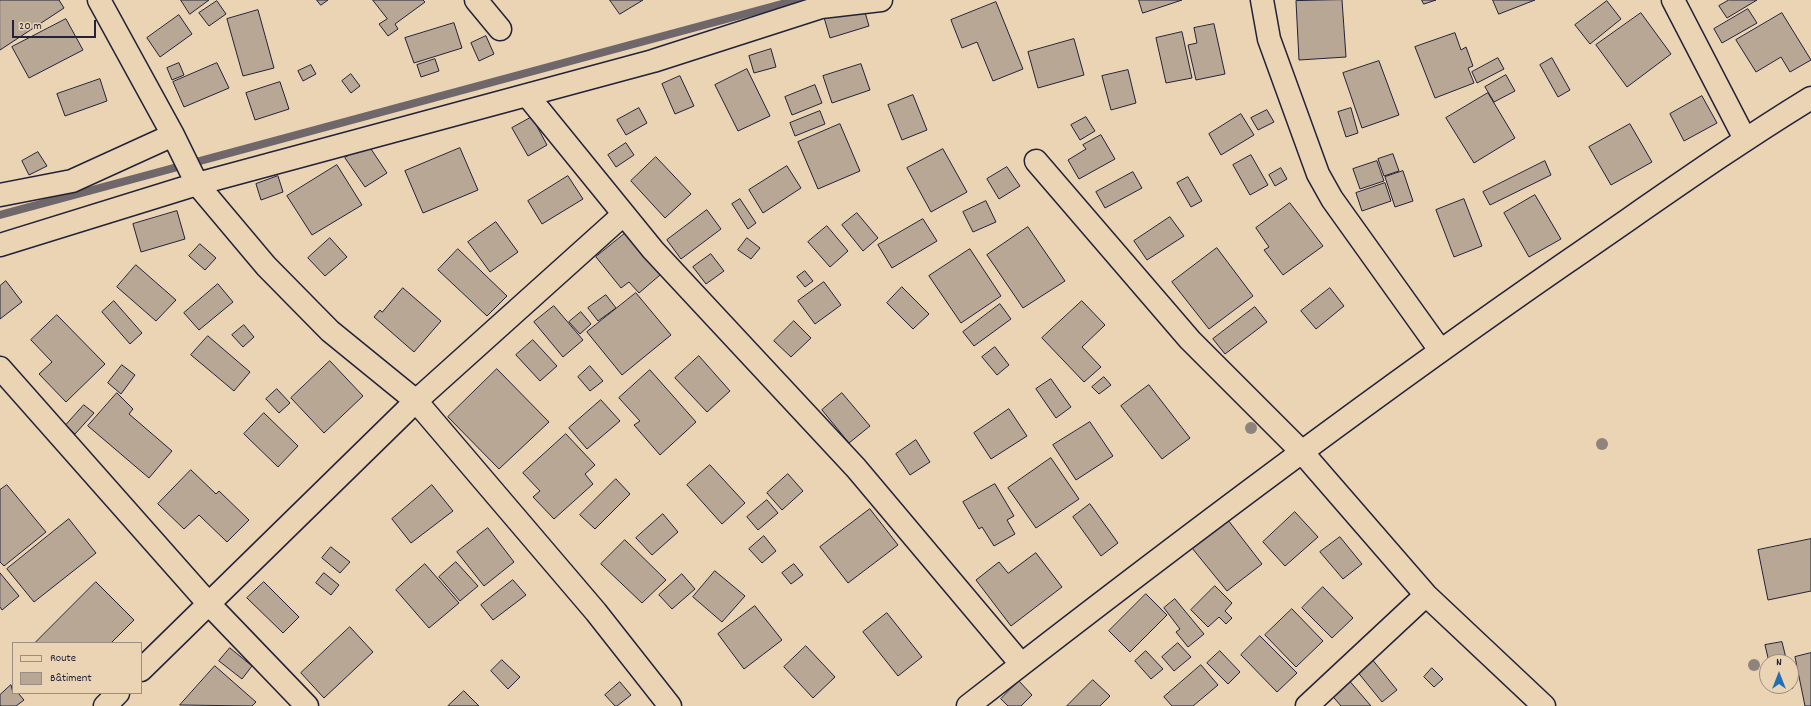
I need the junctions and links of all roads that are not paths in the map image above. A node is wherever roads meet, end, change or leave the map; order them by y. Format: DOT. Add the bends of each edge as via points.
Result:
graph roads {
  1 [pos="98,0"];
  2 [pos="476,0"];
  3 [pos="881,0"];
  4 [pos="1262,0"];
  5 [pos="1673,0"];
  6 [pos="500,29"];
  7 [pos="527,95"];
  8 [pos="1811,98"];
  9 [pos="1745,139"];
  10 [pos="176,140"];
  11 [pos="1036,160"];
  12 [pos="197,184"];
  13 [pos="0,195"];
  14 [pos="624,214"];
  15 [pos="0,245"];
  16 [pos="1440,350"];
  17 [pos="0,368"];
  18 [pos="416,401"];
  19 [pos="1301,451"];
  20 [pos="1426,595"];
  21 [pos="208,603"];
  22 [pos="1021,664"];
  23 [pos="142,669"];
  24 [pos="117,694"];
  25 [pos="105,706"];
  26 [pos="307,706"];
  27 [pos="670,706"];
  28 [pos="968,706"];
  29 [pos="1307,706"];
  30 [pos="1544,706"];
  1 -- 10 [label="street"];
  2 -- 6 [label="street"];
  3 -- 7 [label="street" via="822,7 654,61"];
  4 -- 16 [label="street" via="1269,39 1318,174 1332,199"];
  5 -- 9 [label="street"];
  7 -- 12 [label="street"];
  7 -- 14 [label="street"];
  8 -- 9 [label="street"];
  9 -- 16 [label="street"];
  10 -- 12 [label="street"];
  10 -- 13 [label="street" via="72,181"];
  11 -- 19 [label="street" via="1190,340"];
  12 -- 15 [label="street"];
  12 -- 18 [label="street" via="266,266 330,331"];
  14 -- 18 [label="street"];
  14 -- 22 [label="street" via="654,250 856,468"];
  16 -- 19 [label="street"];
  17 -- 21 [label="street"];
  18 -- 21 [label="street"];
  18 -- 27 [label="street" via="596,612"];
  19 -- 20 [label="street"];
  19 -- 22 [label="street"];
  20 -- 29 [label="street"];
  20 -- 30 [label="street"];
  21 -- 23 [label="street"];
  21 -- 26 [label="street"];
  22 -- 28 [label="street"];
  24 -- 25 [label="street"];
}
